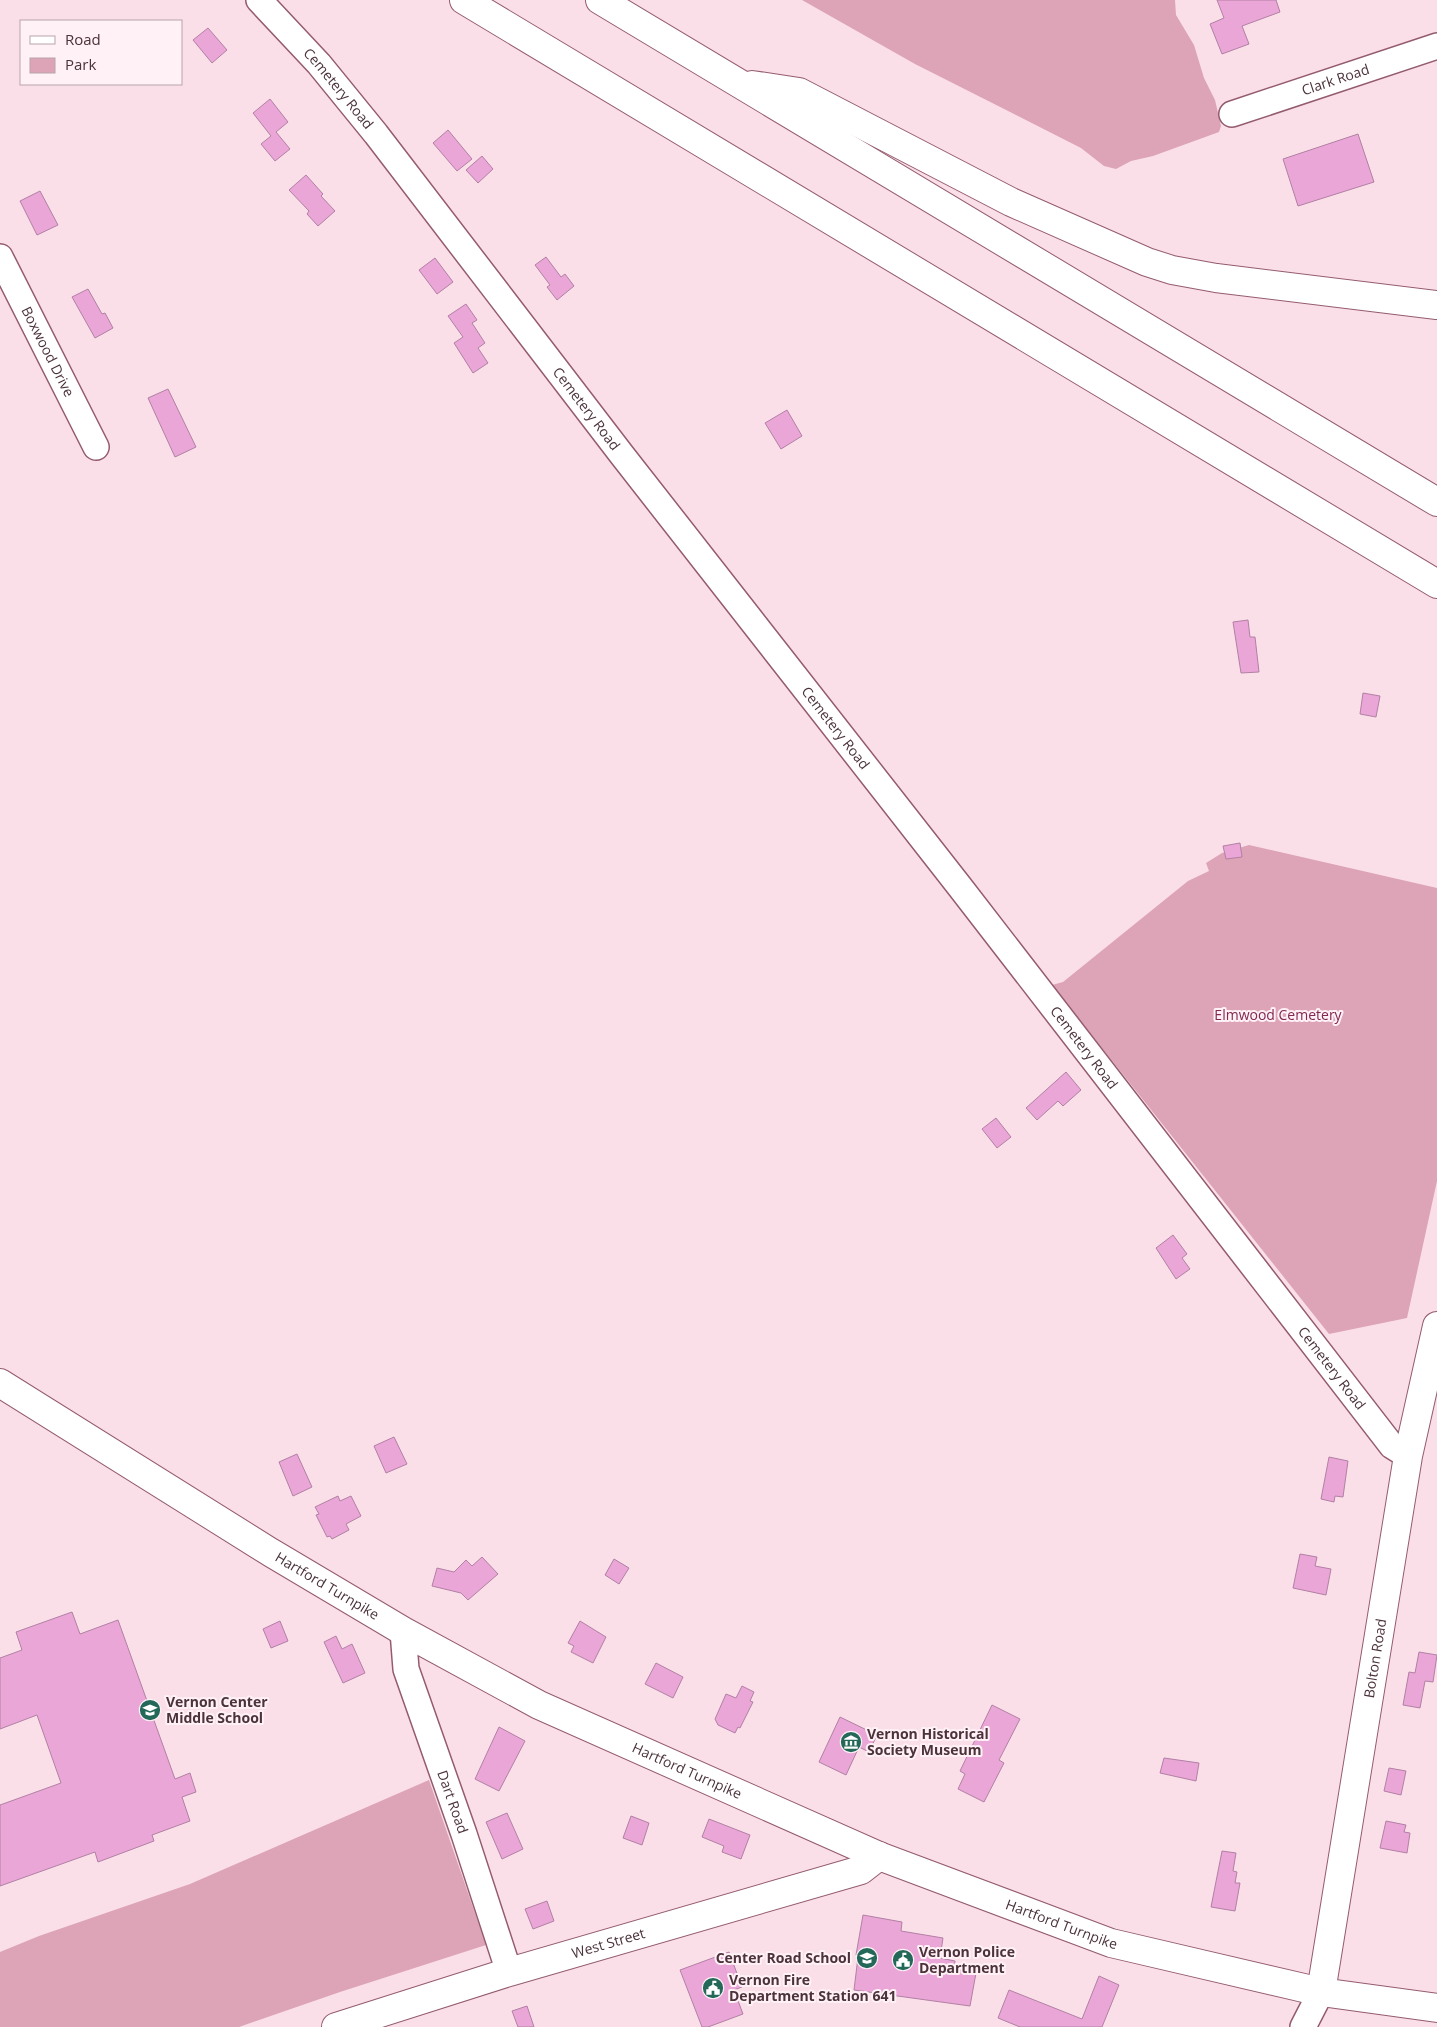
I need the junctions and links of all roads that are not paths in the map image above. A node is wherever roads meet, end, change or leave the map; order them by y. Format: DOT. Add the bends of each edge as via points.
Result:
graph roads {
  1 [pos="259,0"];
  2 [pos="464,0"];
  3 [pos="600,0"];
  4 [pos="1437,46"];
  5 [pos="737,82"];
  6 [pos="1232,114"];
  7 [pos="0,257"];
  8 [pos="1437,305"];
  9 [pos="96,447"];
  10 [pos="1437,502"];
  11 [pos="1437,584"];
  12 [pos="1437,1326"];
  13 [pos="0,1383"];
  14 [pos="1408,1456"];
  15 [pos="403,1631"];
  16 [pos="879,1856"];
  17 [pos="509,1972"];
  18 [pos="1321,1992"];
  19 [pos="1437,2008"];
  20 [pos="336,2027"];
  21 [pos="1303,2027"];
  1 -- 14 [label="street, Cemetery Road" via="319,64 376,134 1392,1446"];
  2 -- 11 [label="main road"];
  3 -- 5 [label="main road"];
  4 -- 6 [label="street, Clark Road"];
  5 -- 8 [label="main road" via="799,92 1003,198 1172,270"];
  5 -- 10 [label="main road"];
  7 -- 9 [label="street, Boxwood Drive"];
  12 -- 14 [label="main road, Bolton Road"];
  13 -- 15 [label="main road, Hartford Turnpike"];
  14 -- 18 [label="main road, Bolton Road"];
  15 -- 16 [label="main road, Hartford Turnpike" via="540,1705"];
  15 -- 17 [label="street, Dart Road" via="406,1669 468,1843"];
  16 -- 17 [label="main road, West Street" via="861,1870"];
  16 -- 18 [label="main road, Hartford Turnpike" via="1112,1943"];
  17 -- 20 [label="main road, West Street"];
  18 -- 19 [label="main road, Hartford Turnpike"];
  18 -- 21 [label="street"];
}
